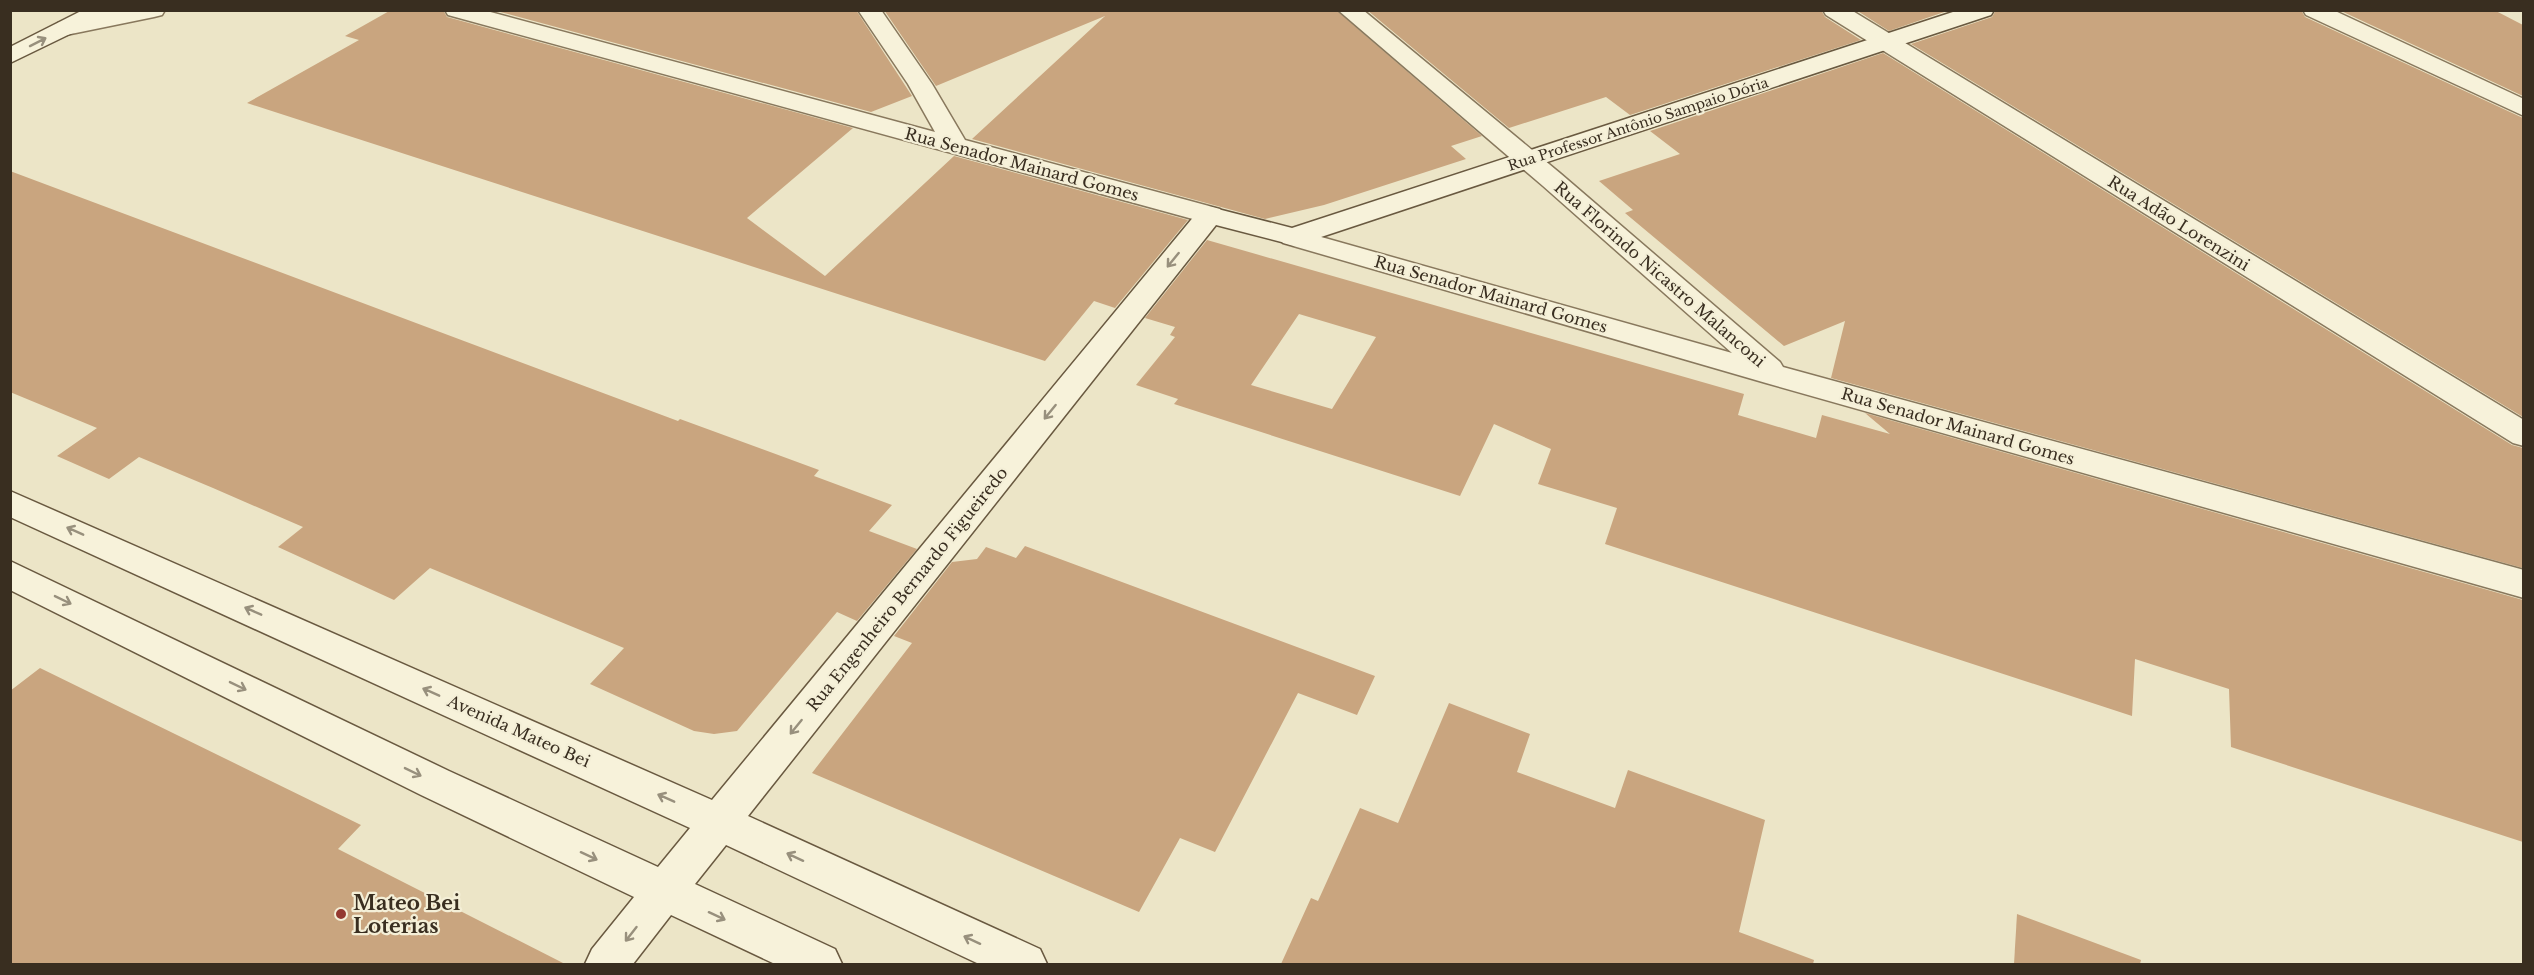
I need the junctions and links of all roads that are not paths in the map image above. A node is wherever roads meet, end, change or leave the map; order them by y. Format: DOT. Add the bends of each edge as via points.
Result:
graph roads {
  1 [pos="101,10"];
  2 [pos="154,10"];
  3 [pos="456,10"];
  4 [pos="869,10"];
  5 [pos="1349,10"];
  6 [pos="1834,10"];
  7 [pos="1983,10"];
  8 [pos="2314,10"];
  9 [pos="66,28"];
  10 [pos="1886,42"];
  11 [pos="10,56"];
  12 [pos="2523,109"];
  13 [pos="955,146"];
  14 [pos="1528,160"];
  15 [pos="1210,215"];
  16 [pos="1293,237"];
  17 [pos="1777,376"];
  18 [pos="2523,435"];
  19 [pos="10,502"];
  20 [pos="10,574"];
  21 [pos="2523,584"];
  22 [pos="719,822"];
  23 [pos="664,892"];
  24 [pos="607,964"];
  25 [pos="820,964"];
  26 [pos="1025,964"];
  1 -- 9 [label="street"];
  2 -- 9 [label="street"];
  3 -- 13 [label="street, Rua Senador Mainard Gomes"];
  4 -- 13 [label="street" via="920,84"];
  5 -- 14 [label="street, Rua Florindo Nicastro Malanconi"];
  6 -- 10 [label="street, Rua Adão Lorenzini"];
  7 -- 10 [label="street, Rua Professor Antônio Sampaio Dória"];
  8 -- 12 [label="street"];
  11 -- 9 [label="street, one-way"];
  10 -- 14 [label="street, Rua Professor Antônio Sampaio Dória"];
  10 -- 18 [label="street, Rua Adão Lorenzini"];
  13 -- 15 [label="street, Rua Senador Mainard Gomes"];
  14 -- 16 [label="street, Rua Professor Antônio Sampaio Dória"];
  14 -- 17 [label="street, Rua Florindo Nicastro Malanconi"];
  15 -- 16 [label="street, Rua Senador Mainard Gomes"];
  15 -- 22 [label="street, Rua Engenheiro Bernardo Figueiredo, one-way"];
  16 -- 17 [label="street, Rua Senador Mainard Gomes"];
  17 -- 21 [label="street, Rua Senador Mainard Gomes"];
  22 -- 19 [label="street, Avenida Mateo Bei, one-way"];
  20 -- 23 [label="street, one-way"];
  22 -- 23 [label="street, Rua Engenheiro Bernardo Figueiredo"];
  26 -- 22 [label="street, Avenida Mateo Bei, one-way"];
  23 -- 24 [label="street, Rua Engenheiro Bernardo Figueiredo, one-way"];
  23 -- 25 [label="street, one-way"];
}
